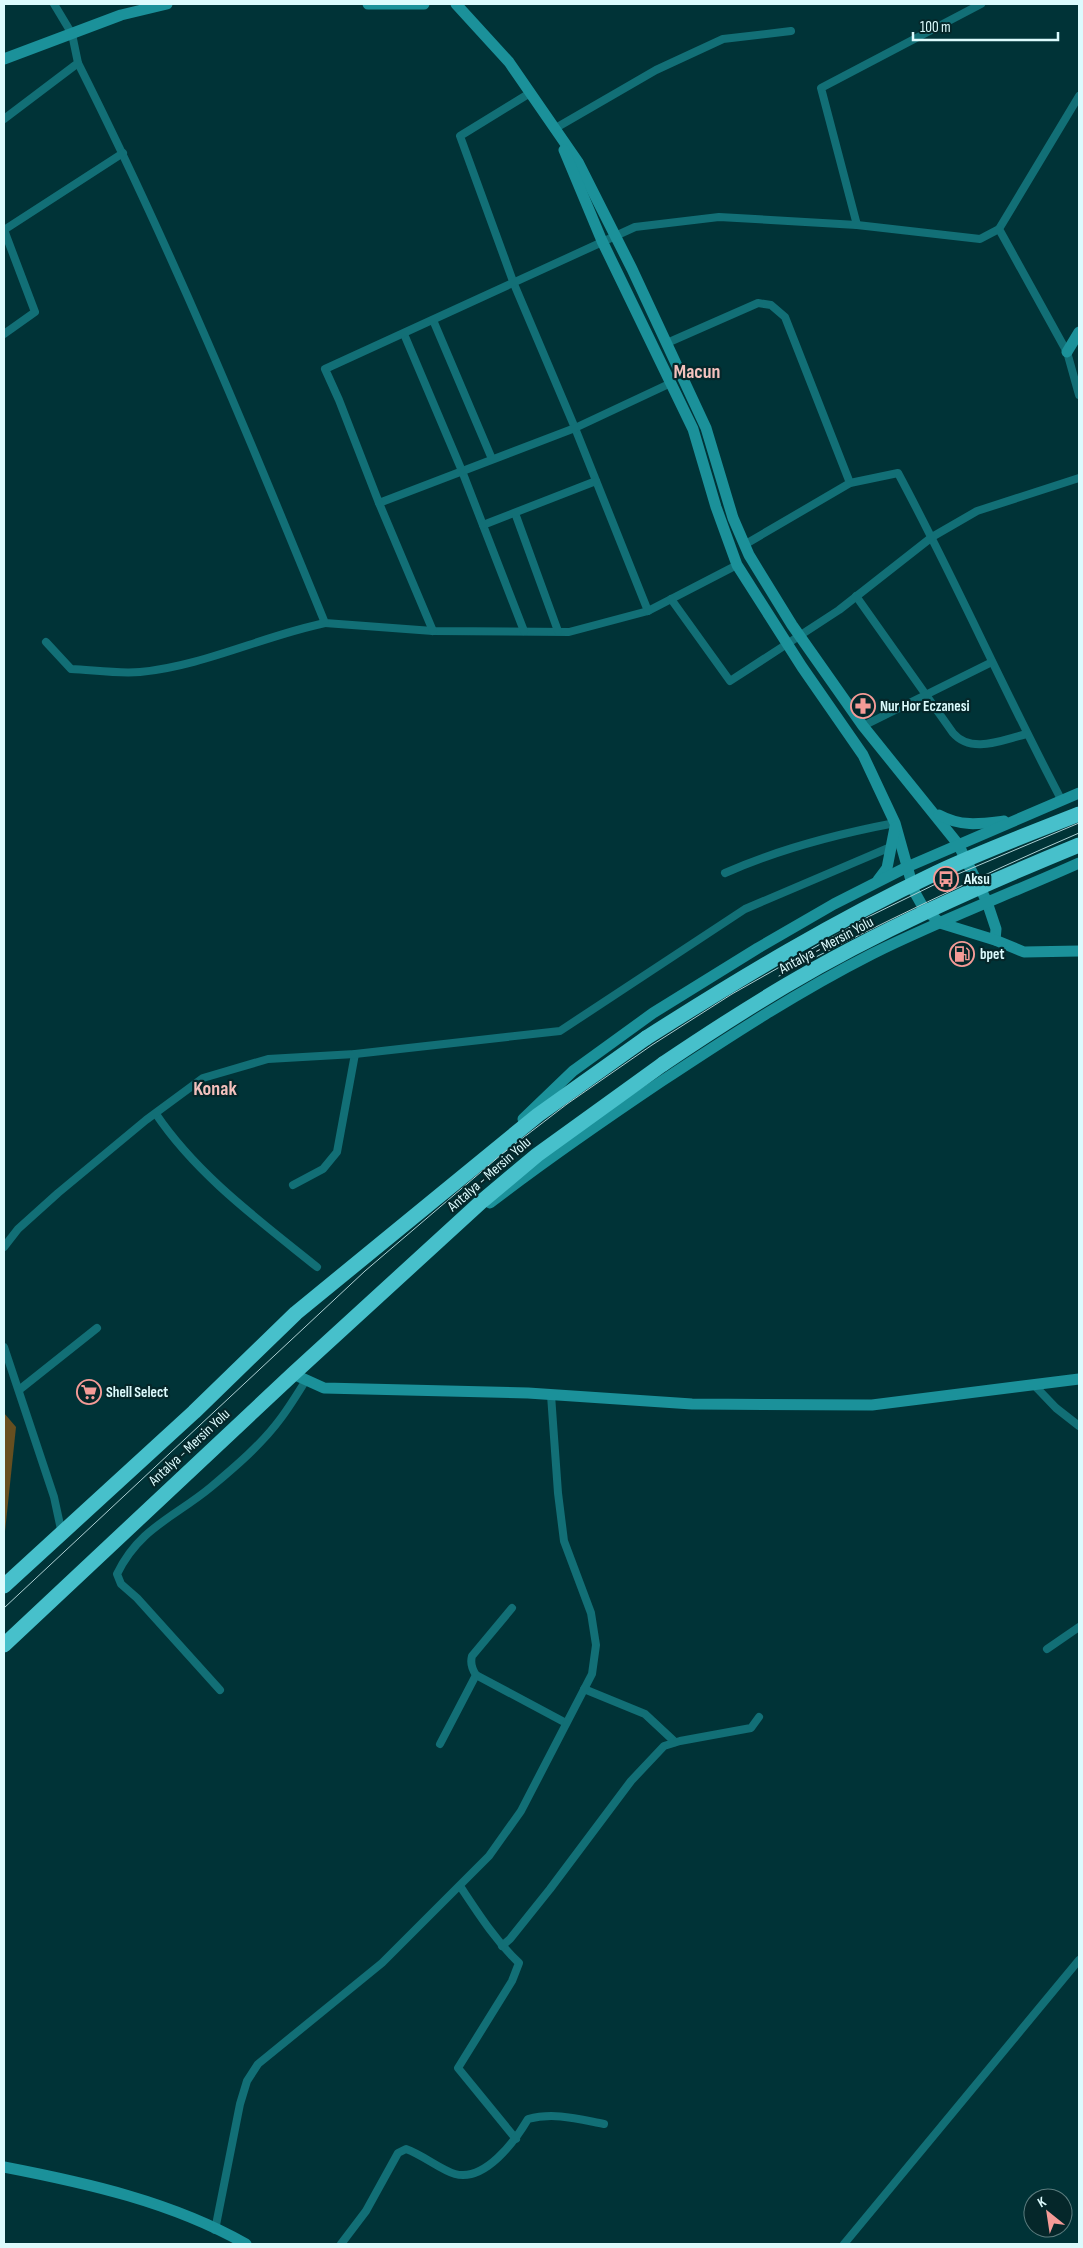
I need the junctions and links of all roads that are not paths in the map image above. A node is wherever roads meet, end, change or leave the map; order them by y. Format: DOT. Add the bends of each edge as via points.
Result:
graph roads {
  1 [pos="54,4"];
  2 [pos="167,4"];
  3 [pos="368,4"];
  4 [pos="424,4"];
  5 [pos="456,4"];
  6 [pos="981,4"];
  7 [pos="791,31"];
  8 [pos="72,34"];
  9 [pos="4,59"];
  10 [pos="78,63"];
  11 [pos="530,93"];
  12 [pos="1079,96"];
  13 [pos="4,118"];
  14 [pos="555,131"];
  15 [pos="123,153"];
  16 [pos="857,225"];
  17 [pos="999,229"];
  18 [pos="4,230"];
  19 [pos="615,235"];
  20 [pos="602,241"];
  21 [pos="514,284"];
  22 [pos="433,320"];
  23 [pos="1079,332"];
  24 [pos="4,334"];
  25 [pos="404,334"];
  26 [pos="667,343"];
  27 [pos="1079,345"];
  28 [pos="1067,352"];
  29 [pos="671,383"];
  30 [pos="1079,394"];
  31 [pos="575,428"];
  32 [pos="492,459"];
  33 [pos="462,471"];
  34 [pos="1079,478"];
  35 [pos="596,482"];
  36 [pos="850,483"];
  37 [pos="379,503"];
  38 [pos="515,513"];
  39 [pos="483,525"];
  40 [pos="932,537"];
  41 [pos="744,545"];
  42 [pos="737,565"];
  43 [pos="856,596"];
  44 [pos="671,599"];
  45 [pos="648,611"];
  46 [pos="325,623"];
  47 [pos="433,631"];
  48 [pos="524,631"];
  49 [pos="558,632"];
  50 [pos="799,635"];
  51 [pos="46,642"];
  52 [pos="787,643"];
  53 [pos="992,662"];
  54 [pos="926,695"];
  55 [pos="862,726"];
  56 [pos="1027,734"];
  57 [pos="1079,794"];
  58 [pos="1062,801"];
  59 [pos="934,812"];
  60 [pos="1079,814"];
  61 [pos="1022,818"];
  62 [pos="895,823"];
  63 [pos="958,844"];
  64 [pos="1079,845"];
  65 [pos="893,846"];
  66 [pos="1079,863"];
  67 [pos="907,867"];
  68 [pos="725,873"];
  69 [pos="877,882"];
  70 [pos="987,902"];
  71 [pos="940,922"];
  72 [pos="995,940"];
  73 [pos="1077,952"];
  74 [pos="355,1054"];
  75 [pos="156,1114"];
  76 [pos="484,1158"];
  77 [pos="293,1185"];
  78 [pos="4,1247"];
  79 [pos="420,1258"];
  80 [pos="317,1267"];
  81 [pos="97,1328"];
  82 [pos="4,1347"];
  83 [pos="300,1377"];
  84 [pos="1079,1379"];
  85 [pos="1034,1385"];
  86 [pos="19,1390"];
  87 [pos="551,1395"];
  88 [pos="1079,1426"];
  89 [pos="62,1534"];
  90 [pos="4,1586"];
  91 [pos="512,1608"];
  92 [pos="1079,1627"];
  93 [pos="4,1645"];
  94 [pos="1047,1650"];
  95 [pos="476,1675"];
  96 [pos="584,1689"];
  97 [pos="220,1690"];
  98 [pos="759,1717"];
  99 [pos="566,1723"];
  100 [pos="675,1742"];
  101 [pos="440,1744"];
  102 [pos="460,1886"];
  103 [pos="502,1946"];
  104 [pos="1079,1962"];
  105 [pos="604,2124"];
  106 [pos="516,2139"];
  107 [pos="4,2166"];
  108 [pos="215,2230"];
  109 [pos="246,2244"];
  110 [pos="341,2244"];
  111 [pos="844,2244"];
  1 -- 8 [label="street"];
  2 -- 8 [label="street" via="121,15"];
  3 -- 4 [label="street"];
  5 -- 11 [label="street" via="510,62"];
  6 -- 16 [label="street" via="820,88"];
  7 -- 14 [label="street" via="723,38 656,70"];
  8 -- 9 [label="street"];
  8 -- 10 [label="street"];
  10 -- 13 [label="street"];
  10 -- 15 [label="street"];
  11 -- 14 [label="street"];
  11 -- 21 [label="street" via="460,136"];
  12 -- 17 [label="street"];
  14 -- 19 [label="street" via="578,162"];
  14 -- 20 [label="street"];
  15 -- 18 [label="street"];
  15 -- 46 [label="street" via="234,399"];
  16 -- 17 [label="street" via="980,239"];
  16 -- 19 [label="street" via="719,217 635,227"];
  17 -- 28 [label="street"];
  18 -- 24 [label="street" via="35,312"];
  19 -- 20 [label="street"];
  19 -- 26 [label="street"];
  20 -- 21 [label="street"];
  20 -- 29 [label="street"];
  21 -- 22 [label="street"];
  21 -- 31 [label="street"];
  22 -- 25 [label="street"];
  22 -- 32 [label="street"];
  23 -- 28 [label="street"];
  25 -- 33 [label="street"];
  25 -- 37 [label="street" via="324,370"];
  26 -- 36 [label="street" via="758,303 777,308 785,317"];
  26 -- 41 [label="street" via="706,428"];
  27 -- 28 [label="street"];
  28 -- 30 [label="street"];
  29 -- 31 [label="street"];
  29 -- 42 [label="street" via="693,429"];
  31 -- 32 [label="street"];
  31 -- 35 [label="street"];
  32 -- 33 [label="street"];
  33 -- 37 [label="street"];
  33 -- 39 [label="street"];
  34 -- 40 [label="street" via="977,511"];
  35 -- 38 [label="street"];
  35 -- 45 [label="street"];
  36 -- 40 [label="street" via="898,474"];
  36 -- 41 [label="street"];
  37 -- 47 [label="street"];
  38 -- 39 [label="street"];
  38 -- 49 [label="street"];
  39 -- 48 [label="street"];
  40 -- 43 [label="street"];
  40 -- 53 [label="street"];
  41 -- 50 [label="street"];
  42 -- 44 [label="street"];
  42 -- 52 [label="street"];
  43 -- 50 [label="street"];
  43 -- 54 [label="street"];
  44 -- 45 [label="street"];
  44 -- 52 [label="street" via="730,681"];
  45 -- 49 [label="street"];
  46 -- 47 [label="street"];
  46 -- 51 [label="street" via="186,663 138,672 71,669"];
  47 -- 48 [label="street"];
  48 -- 49 [label="street"];
  50 -- 52 [label="street"];
  50 -- 55 [label="street"];
  52 -- 62 [label="street" via="863,755"];
  53 -- 54 [label="street"];
  53 -- 56 [label="street"];
  54 -- 55 [label="street"];
  54 -- 56 [label="street" via="964,743 981,745"];
  55 -- 59 [label="street"];
  56 -- 58 [label="street"];
  57 -- 58 [label="street"];
  58 -- 61 [label="street"];
  59 -- 61 [label="street" via="952,822 975,825"];
  59 -- 63 [label="street"];
  60 -- 76 [label="highway, Antalya - Mersin Yolu, bridge" via="977,854 901,890 768,962 646,1038"];
  61 -- 63 [label="street"];
  62 -- 65 [label="street"];
  62 -- 67 [label="street"];
  62 -- 68 [label="street" via="773,854"];
  63 -- 67 [label="street"];
  63 -- 70 [label="street"];
  64 -- 79 [label="highway, Antalya - Mersin Yolu, bridge" via="1004,876 786,986 663,1064 537,1154"];
  65 -- 69 [label="street" via="887,868"];
  65 -- 74 [label="street" via="745,909 560,1031"];
  66 -- 70 [label="street"];
  67 -- 69 [label="street"];
  67 -- 71 [label="street" via="923,907"];
  69 -- 76 [label="street" via="758,948 653,1013 573,1070"];
  70 -- 71 [label="street"];
  70 -- 72 [label="street" via="996,929"];
  71 -- 72 [label="street"];
  71 -- 79 [label="street" via="870,955 712,1048 528,1174"];
  72 -- 73 [label="street" via="1024,952"];
  74 -- 75 [label="street" via="268,1059 230,1069 203,1078"];
  74 -- 77 [label="street" via="337,1152 323,1169"];
  75 -- 78 [label="street" via="58,1193"];
  75 -- 80 [label="street" via="173,1137 222,1188"];
  76 -- 89 [label="highway, Antalya - Mersin Yolu" via="296,1313"];
  79 -- 83 [label="highway, Antalya - Mersin Yolu"];
  81 -- 86 [label="street"];
  82 -- 86 [label="street"];
  83 -- 87 [label="street" via="324,1388"];
  83 -- 93 [label="highway, Antalya - Mersin Yolu"];
  83 -- 97 [label="street" via="281,1419 259,1444 185,1508 146,1533 125,1557 117,1574 121,1584"];
  84 -- 85 [label="street"];
  85 -- 87 [label="street" via="872,1405 692,1404"];
  85 -- 88 [label="street"];
  86 -- 89 [label="street" via="54,1497"];
  87 -- 96 [label="street" via="564,1541 589,1605 596,1645 592,1674"];
  89 -- 90 [label="highway, Antalya - Mersin Yolu"];
  91 -- 95 [label="street" via="472,1656 471,1664"];
  92 -- 94 [label="street"];
  95 -- 99 [label="street"];
  95 -- 101 [label="street"];
  96 -- 99 [label="street"];
  96 -- 100 [label="street" via="645,1714"];
  98 -- 100 [label="street" via="752,1728"];
  99 -- 102 [label="street" via="520,1811 489,1856"];
  100 -- 103 [label="street" via="664,1746 646,1763"];
  102 -- 103 [label="street"];
  102 -- 108 [label="street" via="382,1963 258,2064 247,2081 240,2104"];
  103 -- 106 [label="street" via="519,1963 512,1981 458,2068"];
  104 -- 111 [label="street"];
  105 -- 106 [label="street" via="562,2115 542,2115 528,2119"];
  106 -- 110 [label="street" via="488,2166 470,2175 454,2174 406,2149 398,2153 366,2211"];
  107 -- 108 [label="street" via="122,2193 177,2212"];
  108 -- 109 [label="street"];
}
